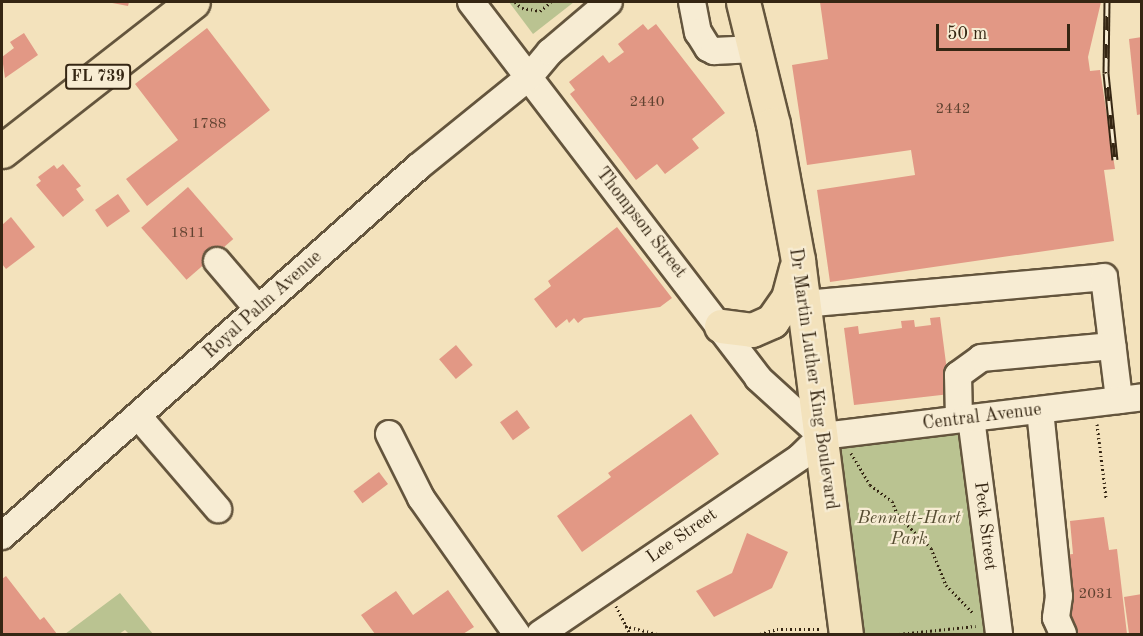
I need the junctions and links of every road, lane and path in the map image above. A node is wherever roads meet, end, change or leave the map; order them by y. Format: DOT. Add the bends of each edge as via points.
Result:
graph roads {
  1 [pos="471,2"];
  2 [pos="515,2"];
  3 [pos="552,2"];
  4 [pos="609,2"];
  5 [pos="692,2"];
  6 [pos="743,2"];
  7 [pos="764,2"];
  8 [pos="181,5"];
  9 [pos="755,49"];
  10 [pos="529,77"];
  11 [pos="773,124"];
  12 [pos="2,151"];
  13 [pos="798,260"];
  14 [pos="218,261"];
  15 [pos="804,304"];
  16 [pos="258,309"];
  17 [pos="721,326"];
  18 [pos="1112,346"];
  19 [pos="1118,400"];
  20 [pos="1040,410"];
  21 [pos="138,416"];
  22 [pos="965,418"];
  23 [pos="389,434"];
  24 [pos="830,435"];
  25 [pos="1106,497"];
  26 [pos="218,510"];
  27 [pos="2,536"];
  28 [pos="604,590"];
  29 [pos="626,626"];
  30 [pos="991,628"];
  31 [pos="846,632"];
  32 [pos="517,634"];
  33 [pos="540,634"];
  34 [pos="630,634"];
  35 [pos="658,634"];
  36 [pos="760,634"];
  37 [pos="899,634"];
  38 [pos="1063,634"];
  1 -- 10 [label="street, Thompson Street"];
  2 -- 3 [label="path" via="522,8 540,11"];
  4 -- 10 [label="street, Royal Palm Avenue" via="550,52"];
  5 -- 9 [label="street" via="698,32 708,48"];
  6 -- 9 [label="main road, Dr Martin Luther King Boulevard"];
  7 -- 11 [label="main road, Dr Martin Luther King Boulevard"];
  8 -- 12 [label="main road, FL 739"];
  9 -- 11 [label="main road, Dr Martin Luther King Boulevard"];
  10 -- 16 [label="street, Royal Palm Avenue" via="418,167"];
  10 -- 17 [label="street, Thompson Street"];
  11 -- 13 [label="main road, Dr Martin Luther King Boulevard"];
  13 -- 15 [label="main road, Dr Martin Luther King Boulevard"];
  13 -- 17 [label="main road" via="788,298 772,321 752,330"];
  14 -- 16 [label="street"];
  15 -- 18 [label="street" via="1104,277"];
  15 -- 24 [label="main road, Dr Martin Luther King Boulevard"];
  16 -- 21 [label="street, Royal Palm Avenue"];
  17 -- 24 [label="street, Thompson Street" via="758,378"];
  18 -- 19 [label="street"];
  18 -- 22 [label="street, Peck Street" via="981,358 958,375"];
  19 -- 20 [label="street, Central Avenue"];
  19 -- 25 [label="path"];
  20 -- 22 [label="street, Central Avenue"];
  20 -- 38 [label="street" via="1059,596 1056,618"];
  21 -- 26 [label="street"];
  21 -- 27 [label="street, Royal Palm Avenue"];
  22 -- 24 [label="street, Central Avenue"];
  22 -- 30 [label="street, Peck Street"];
  23 -- 32 [label="street" via="421,498"];
  24 -- 28 [label="street, Lee Street"];
  24 -- 30 [label="path" via="870,485 892,501 898,516 931,548 946,585"];
  24 -- 31 [label="main road, Dr Martin Luther King Boulevard"];
  28 -- 29 [label="path"];
  28 -- 33 [label="street, Lee Street"];
  29 -- 34 [label="path"];
  29 -- 35 [label="path"];
  30 -- 37 [label="path"];
  31 -- 36 [label="path" via="777,629"];
}
